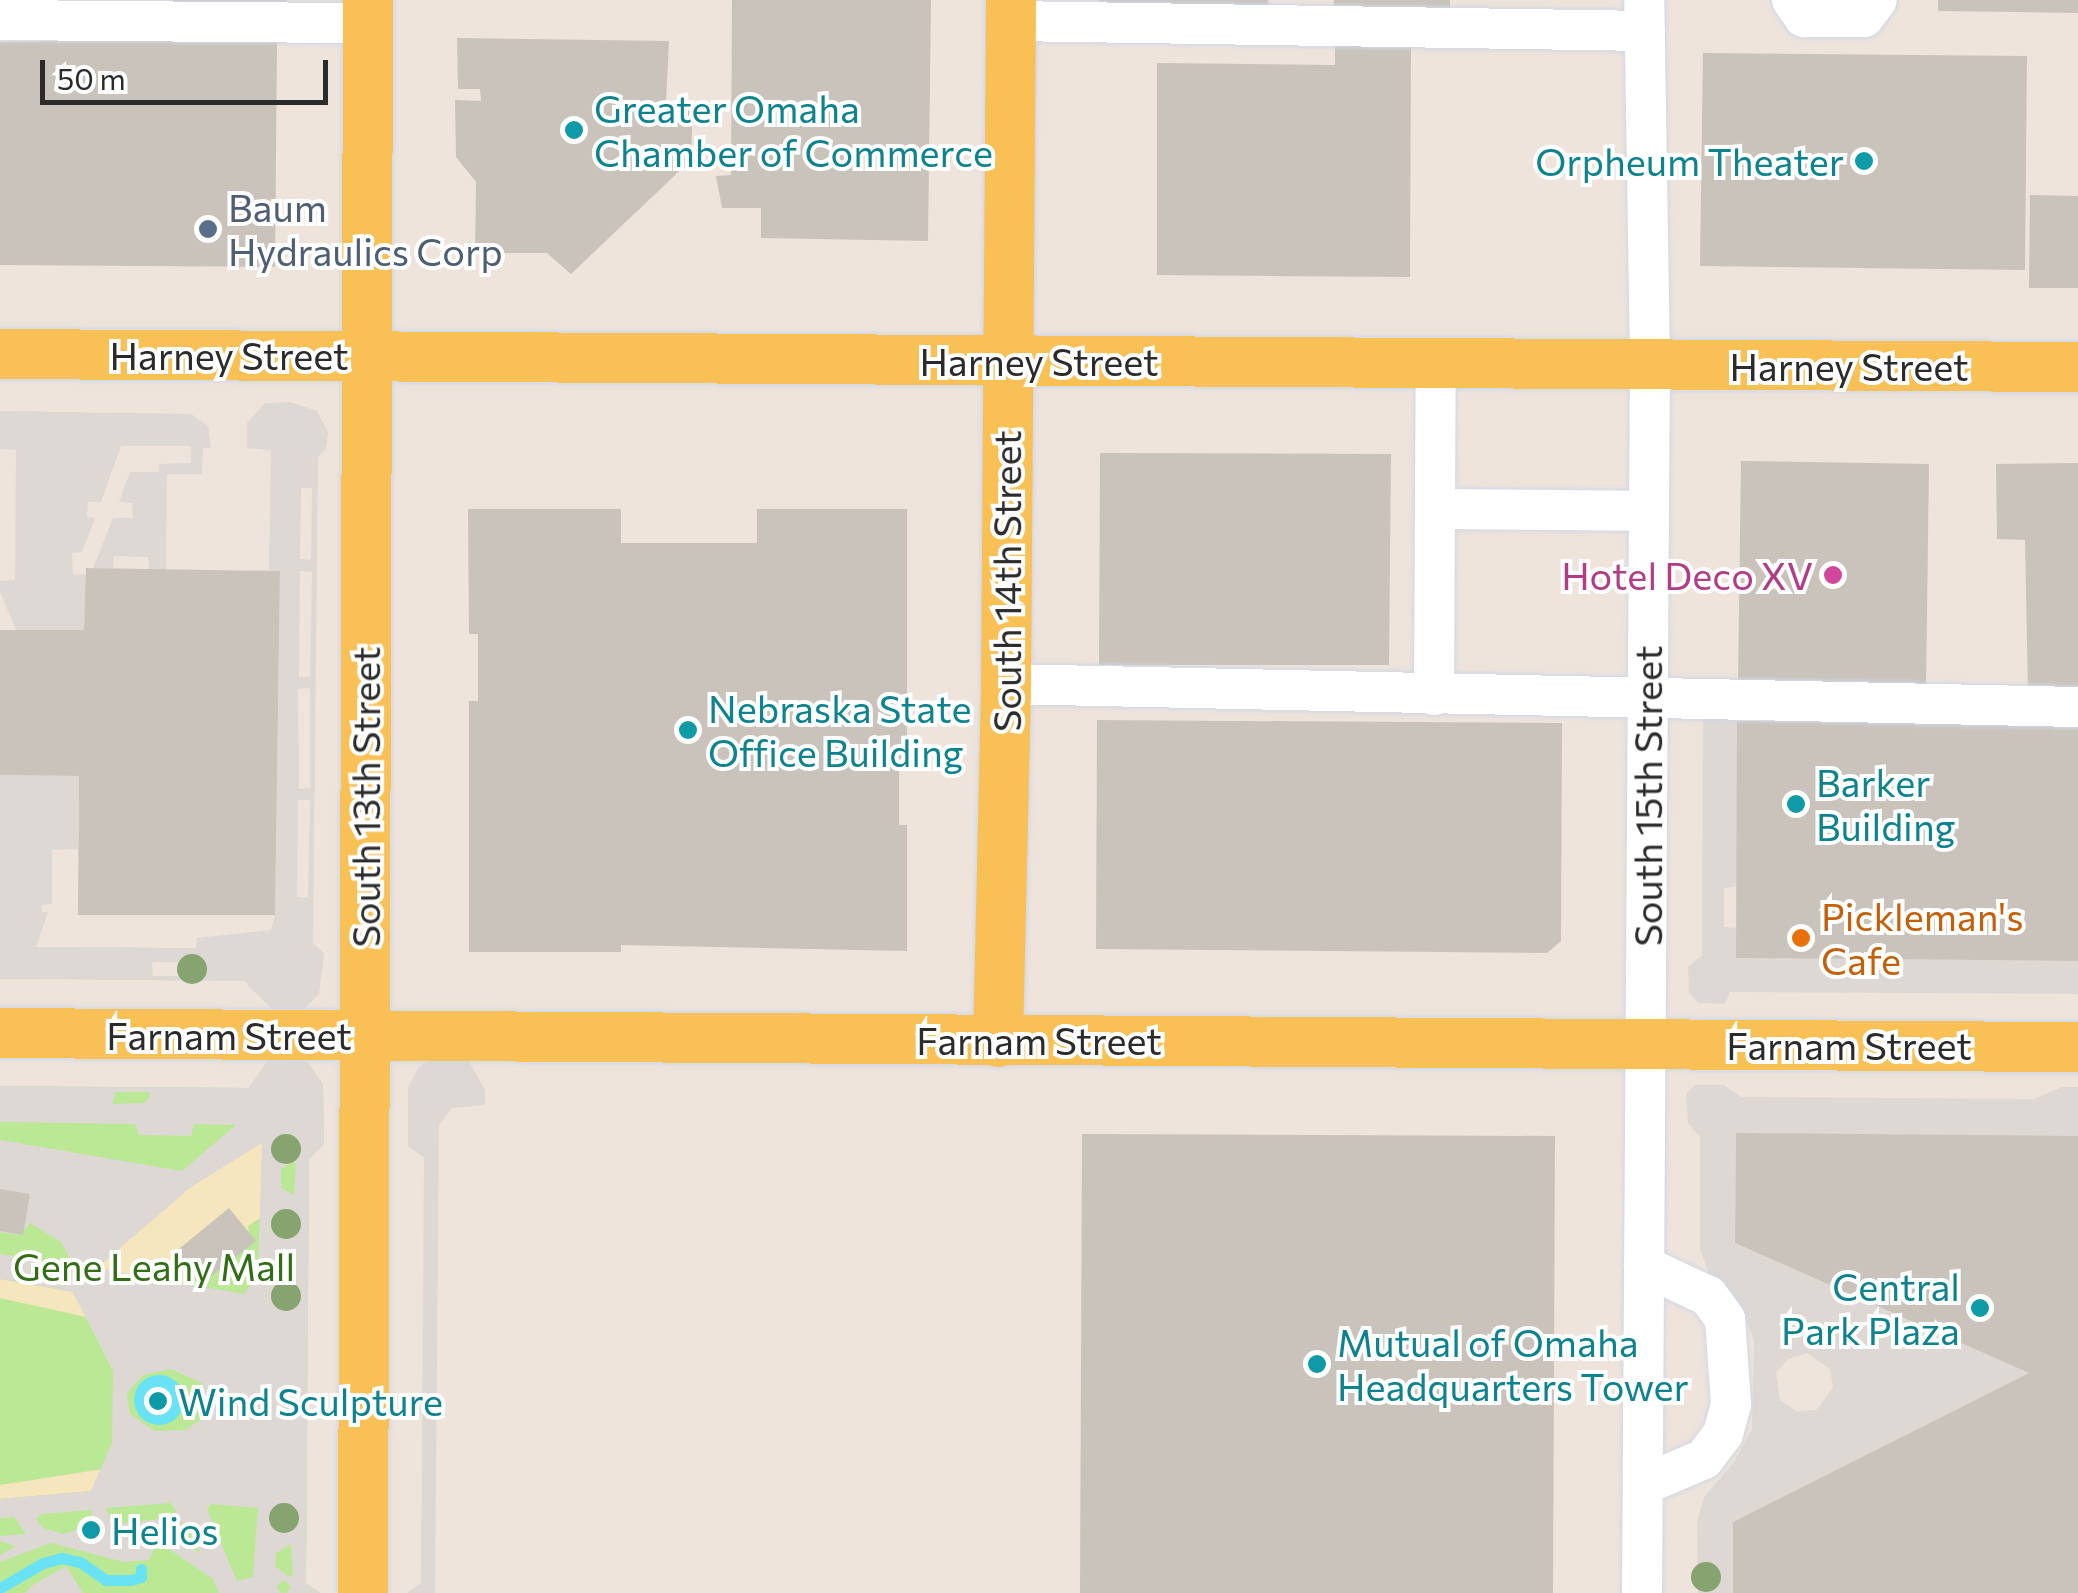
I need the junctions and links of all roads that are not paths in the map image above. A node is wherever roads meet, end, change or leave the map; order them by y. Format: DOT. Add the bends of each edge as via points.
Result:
graph roads {
  1 [pos="1792,0"];
  2 [pos="1877,0"];
  3 [pos="1011,10"];
  4 [pos="368,12"];
  5 [pos="1515,14"];
  6 [pos="1644,16"];
  7 [pos="0,20"];
  8 [pos="0,354"];
  9 [pos="366,356"];
  10 [pos="1008,360"];
  11 [pos="1436,363"];
  12 [pos="1650,364"];
  13 [pos="2078,367"];
  14 [pos="1435,509"];
  15 [pos="1649,511"];
  16 [pos="1006,684"];
  17 [pos="1434,696"];
  18 [pos="1648,701"];
  19 [pos="2078,707"];
  20 [pos="0,1033"];
  21 [pos="364,1035"];
  22 [pos="998,1042"];
  23 [pos="1646,1044"];
  24 [pos="2078,1047"];
  25 [pos="1644,1266"];
  26 [pos="1642,1486"];
  27 [pos="364,1593"];
  28 [pos="1642,1593"];
  1 -- 2 [label="street" via="1804,18 1864,18"];
  3 -- 5 [label="street"];
  3 -- 10 [label="main road, South 14th Street"];
  4 -- 7 [label="street"];
  4 -- 9 [label="main road, South 13th Street"];
  5 -- 6 [label="street"];
  6 -- 12 [label="street, South 15th Street"];
  8 -- 9 [label="main road, Harney Street"];
  9 -- 10 [label="main road, Harney Street"];
  9 -- 21 [label="main road, South 13th Street"];
  10 -- 11 [label="main road, Harney Street"];
  10 -- 16 [label="main road, South 14th Street"];
  11 -- 12 [label="main road, Harney Street"];
  11 -- 14 [label="street"];
  12 -- 13 [label="main road, Harney Street"];
  12 -- 15 [label="street, South 15th Street"];
  14 -- 15 [label="street"];
  14 -- 17 [label="street"];
  15 -- 18 [label="street, South 15th Street"];
  16 -- 17 [label="street"];
  16 -- 22 [label="main road, South 14th Street"];
  17 -- 18 [label="street"];
  18 -- 19 [label="street"];
  18 -- 23 [label="street, South 15th Street"];
  20 -- 21 [label="main road, Farnam Street"];
  21 -- 22 [label="main road, Farnam Street"];
  21 -- 27 [label="main road, South 13th Street"];
  22 -- 23 [label="main road, Farnam Street"];
  23 -- 24 [label="main road, Farnam Street"];
  23 -- 25 [label="street, South 15th Street"];
  25 -- 26 [label="street, South 15th Street"];
  25 -- 26 [label="street" via="1708,1296 1725,1319 1731,1404 1724,1434 1704,1458"];
  26 -- 28 [label="street, South 15th Street"];
}
